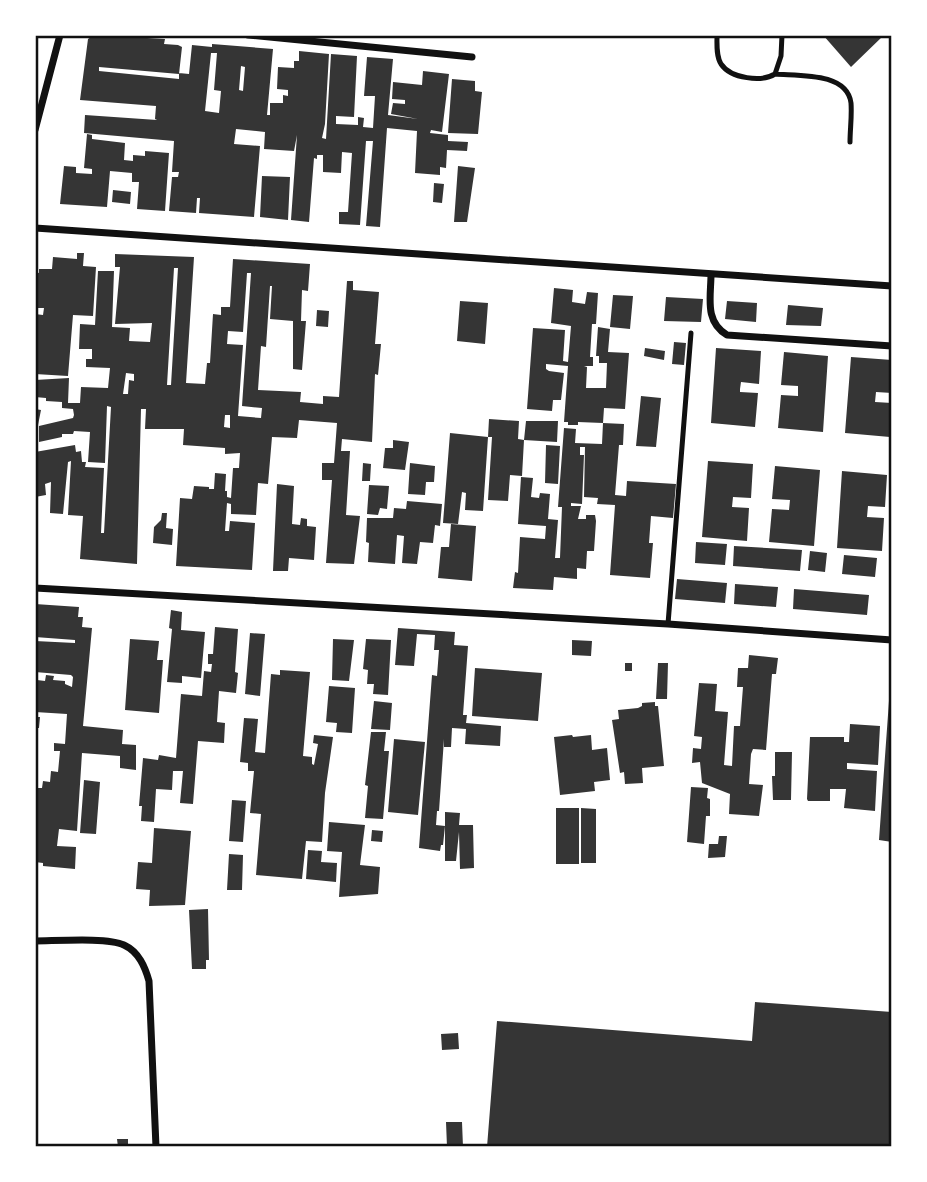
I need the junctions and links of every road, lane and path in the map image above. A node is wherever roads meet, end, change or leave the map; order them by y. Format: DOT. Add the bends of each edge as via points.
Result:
graph roads {
  1 [pos="60,35"];
  2 [pos="248,35"];
  3 [pos="717,35"];
  4 [pos="782,35"];
  5 [pos="472,57"];
  6 [pos="775,74"];
  7 [pos="35,130"];
  8 [pos="850,142"];
  9 [pos="35,228"];
  10 [pos="711,274"];
  11 [pos="892,286"];
  12 [pos="691,333"];
  13 [pos="892,346"];
  14 [pos="35,588"];
  15 [pos="668,624"];
  16 [pos="892,640"];
  17 [pos="35,942"];
  18 [pos="156,1147"];
  1 -- 7 [label="street"];
  2 -- 5 [label="street"];
  3 -- 6 [label="lane" via="722,65 737,75 757,79"];
  4 -- 6 [label="lane"];
  6 -- 8 [label="lane" via="834,80 846,90 851,102"];
  9 -- 10 [label="street"];
  10 -- 11 [label="street"];
  10 -- 13 [label="street" via="710,317 727,335"];
  12 -- 15 [label="lane"];
  14 -- 15 [label="street"];
  15 -- 16 [label="street"];
  17 -- 18 [label="street" via="124,944 144,966 149,981"];
}
